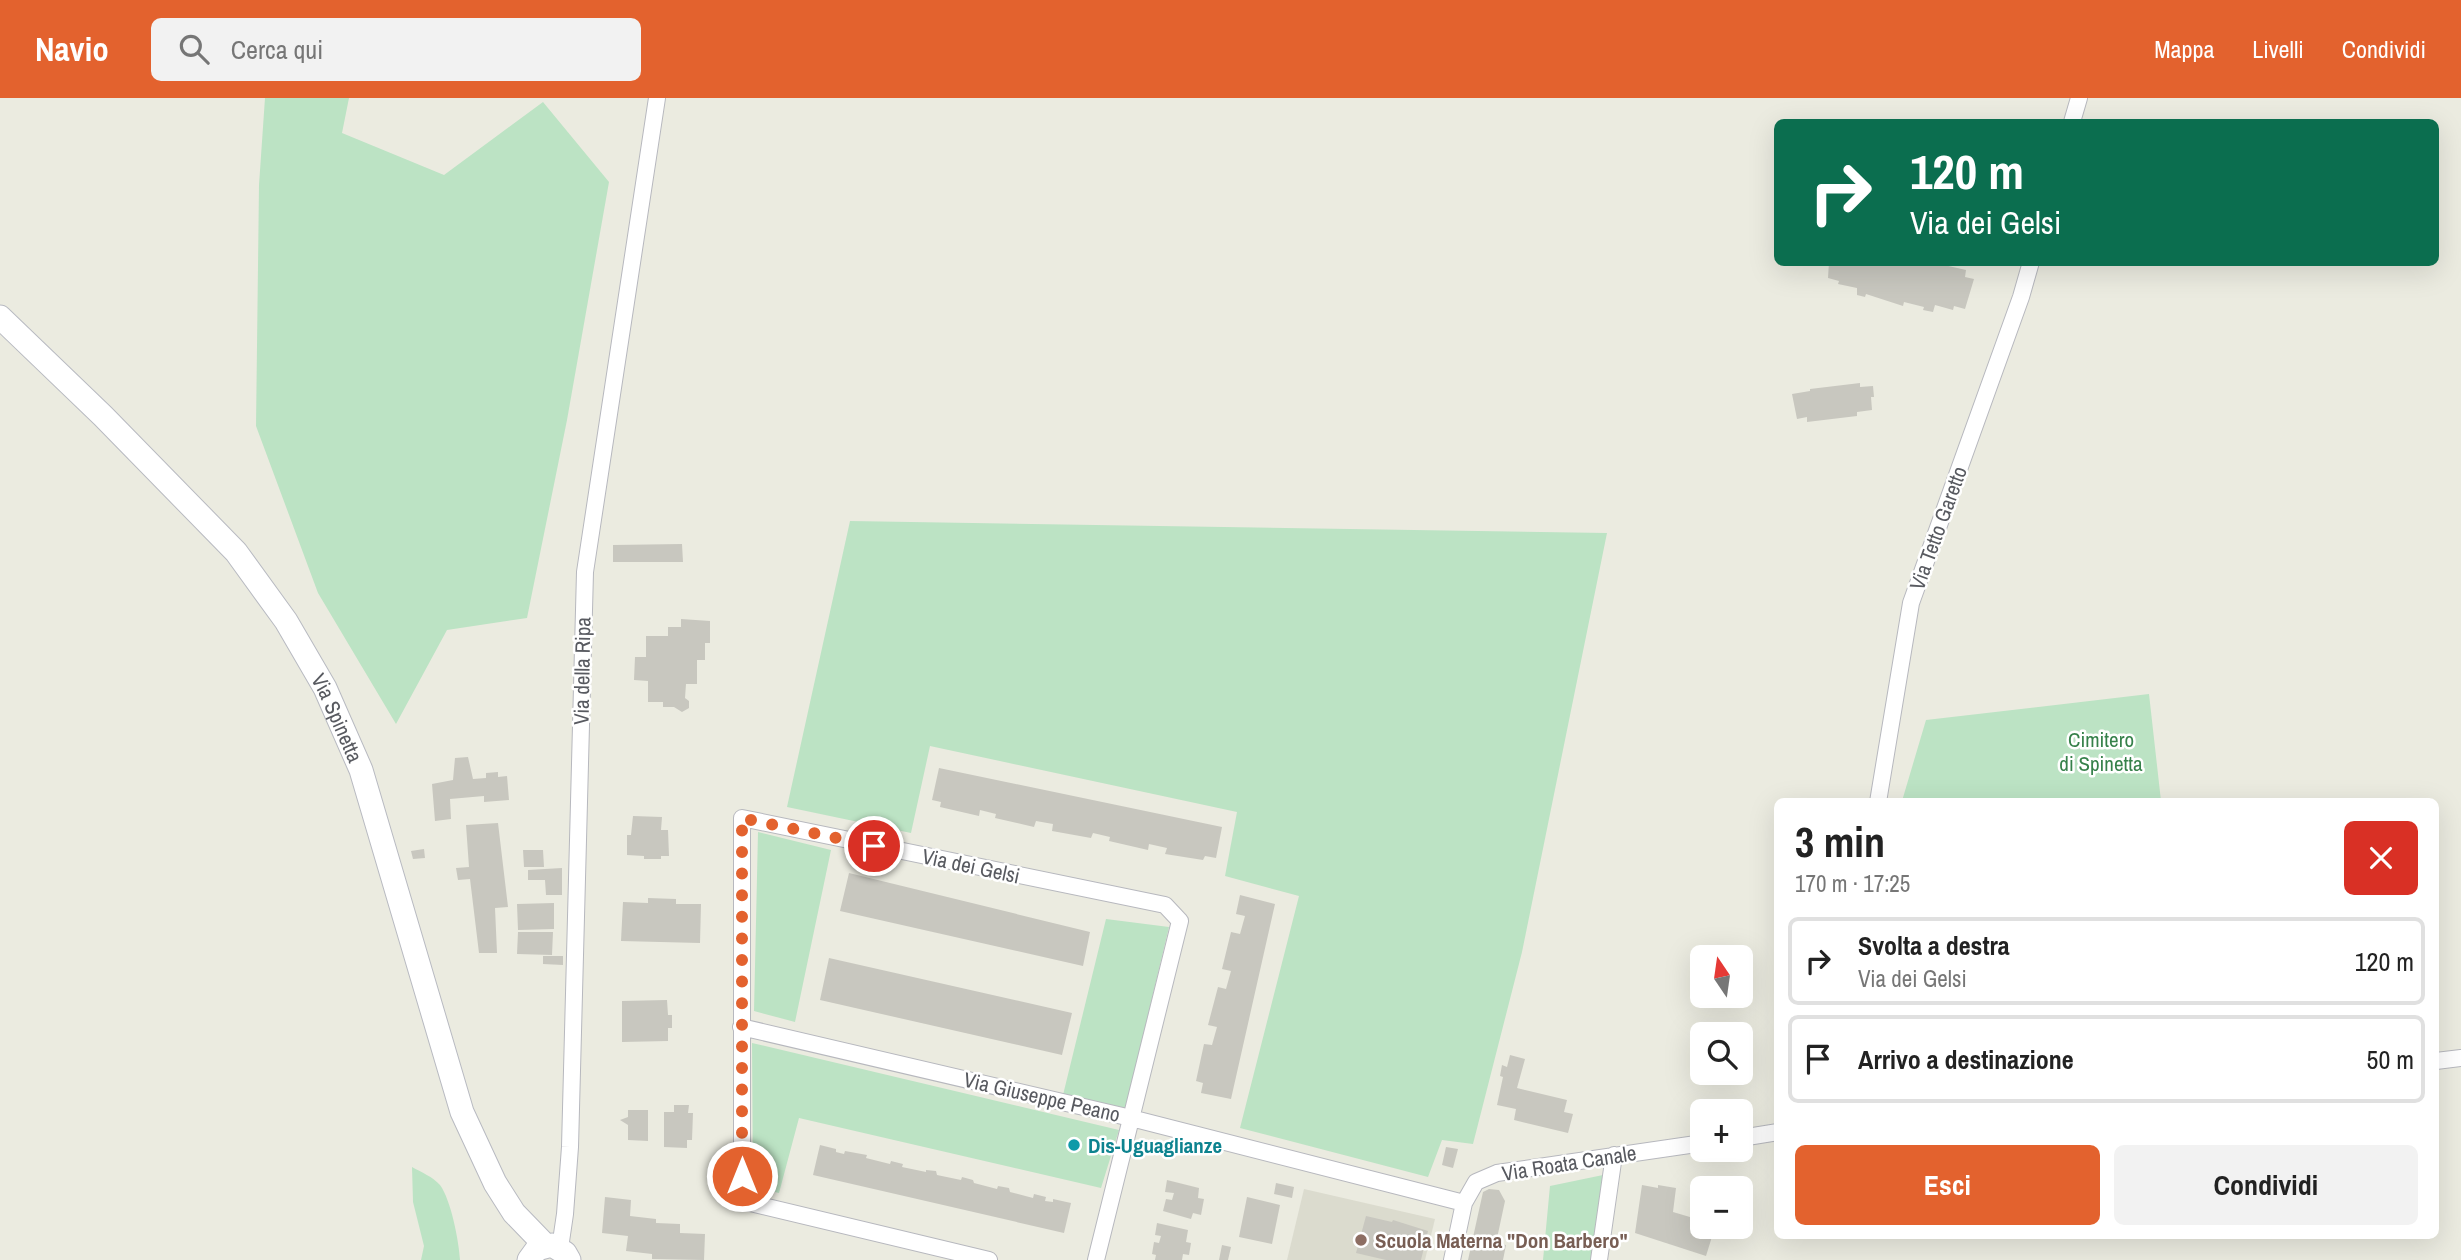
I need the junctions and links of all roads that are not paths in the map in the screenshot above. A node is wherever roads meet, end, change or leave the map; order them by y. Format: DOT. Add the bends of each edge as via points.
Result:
graph roads {
  1 [pos="657,98"];
  2 [pos="2079,98"];
  3 [pos="2073,119"];
  4 [pos="2030,266"];
  5 [pos="0,317"];
  6 [pos="1879,798"];
  7 [pos="741,1027"];
  8 [pos="2461,1058"];
  9 [pos="2439,1061"];
  10 [pos="1131,1118"];
  11 [pos="1774,1133"];
  12 [pos="1753,1136"];
  13 [pos="1690,1145"];
  14 [pos="1614,1155"];
  15 [pos="1464,1203"];
  16 [pos="547,1254"];
  17 [pos="989,1260"];
  18 [pos="1096,1260"];
  19 [pos="1452,1260"];
  20 [pos="1599,1260"];
  1 -- 16 [label="street, Via della Ripa" via="585,572 570,1147 565,1214"];
  2 -- 3 [label="street"];
  4 -- 6 [label="street, Via Tetto Garetto" via="1911,603"];
  5 -- 16 [label="main road, Via Spinetta" via="236,552 286,621 325,688 361,769 462,1112 514,1213"];
  7 -- 10 [label="street, Via Giuseppe Peano"];
  7 -- 10 [label="street, Via dei Gelsi" via="742,818 1165,905 1180,921"];
  7 -- 17 [label="street, Via dei Gelsi" via="742,1201"];
  8 -- 9 [label="street"];
  10 -- 15 [label="street, Via Giuseppe Peano"];
  10 -- 18 [label="street"];
  11 -- 12 [label="street"];
  13 -- 14 [label="street, Via Roata Canale"];
  14 -- 15 [label="street, Via Roata Canale" via="1497,1173 1476,1182"];
  14 -- 20 [label="street"];
  15 -- 19 [label="street, Via Roata Canale"];
}
